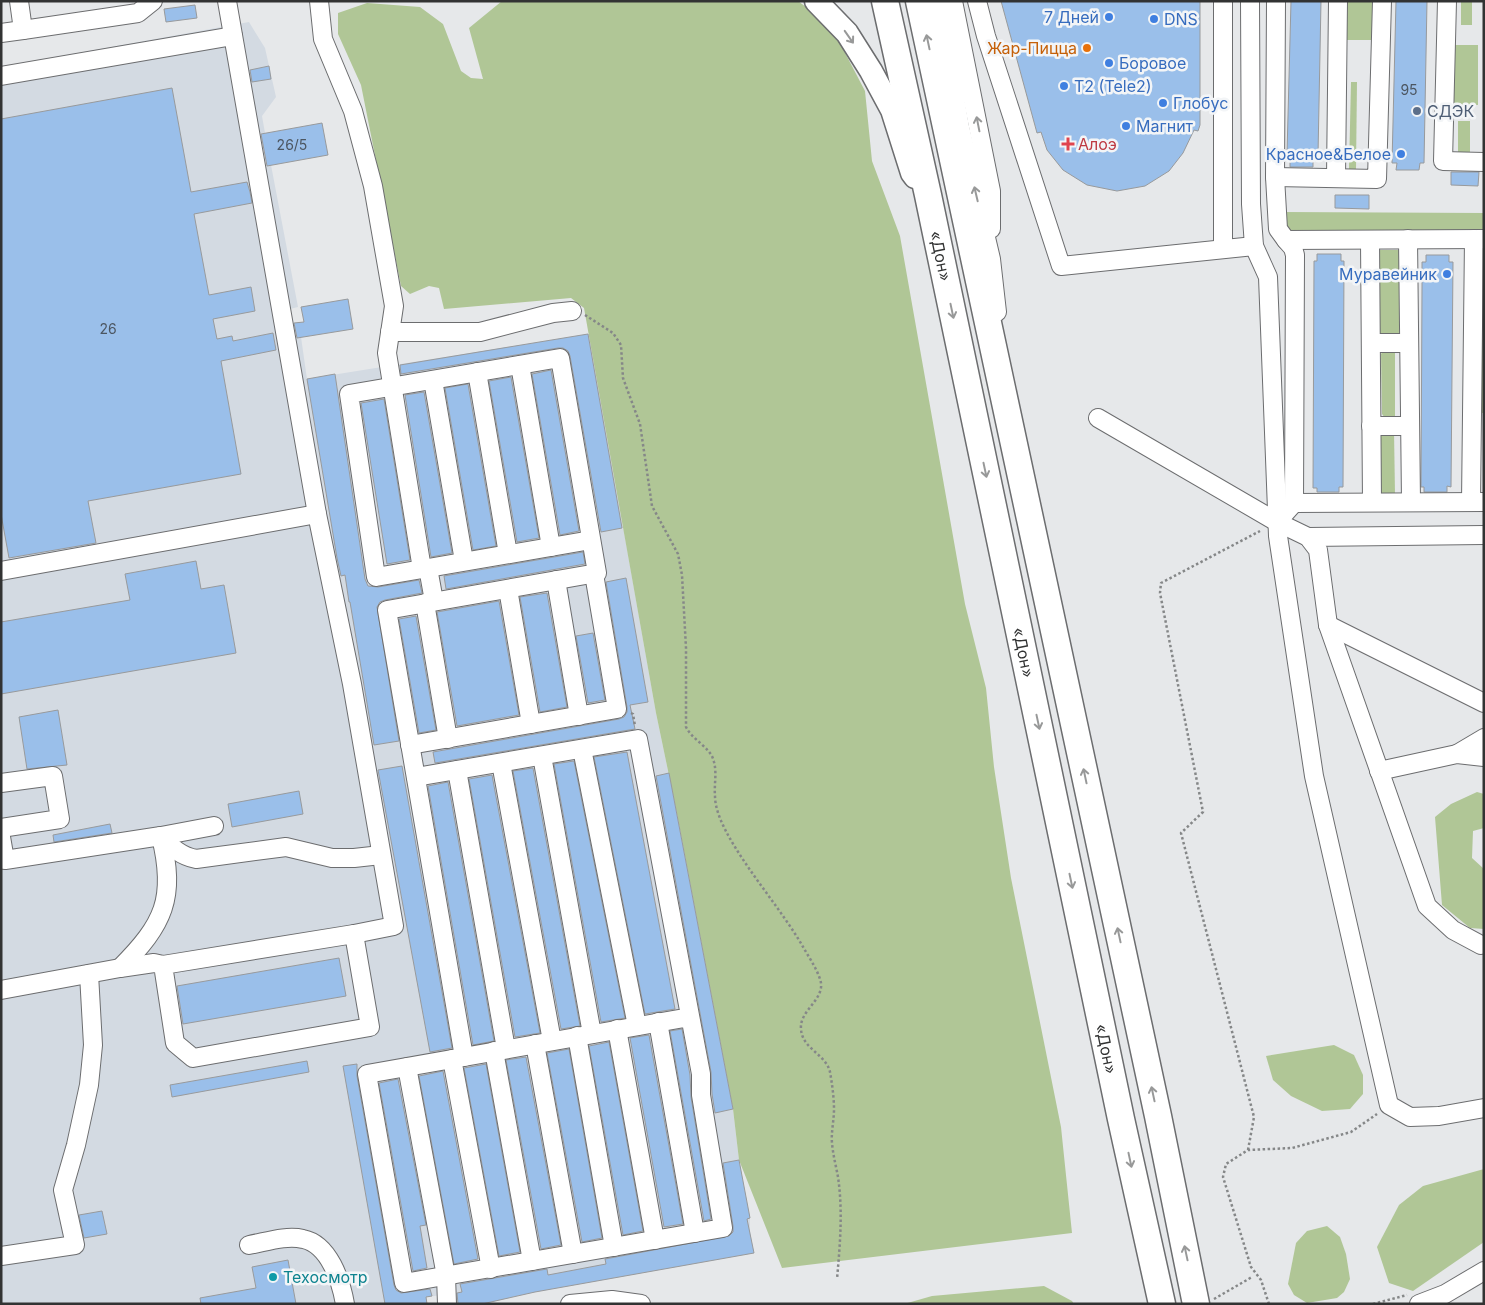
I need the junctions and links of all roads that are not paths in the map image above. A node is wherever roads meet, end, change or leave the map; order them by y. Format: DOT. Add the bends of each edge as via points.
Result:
graph roads {
  1 [pos="19,1"];
  2 [pos="153,1"];
  3 [pos="227,1"];
  4 [pos="319,1"];
  5 [pos="816,1"];
  6 [pos="919,1"];
  7 [pos="938,1"];
  8 [pos="953,1"];
  9 [pos="977,1"];
  10 [pos="1223,1"];
  11 [pos="1250,1"];
  12 [pos="1276,1"];
  13 [pos="1338,1"];
  14 [pos="1382,1"];
  15 [pos="1447,1"];
  16 [pos="885,5"];
  17 [pos="23,30"];
  18 [pos="1,33"];
  19 [pos="233,36"];
  20 [pos="1,76"];
  21 [pos="1484,162"];
  22 [pos="1276,177"];
  23 [pos="1336,177"];
  24 [pos="928,195"];
  25 [pos="1408,239"];
  26 [pos="1479,239"];
  27 [pos="1286,240"];
  28 [pos="1370,240"];
  29 [pos="1254,246"];
  30 [pos="1223,248"];
  31 [pos="991,259"];
  32 [pos="572,311"];
  33 [pos="1479,330"];
  34 [pos="390,332"];
  35 [pos="1371,343"];
  36 [pos="1409,343"];
  37 [pos="520,365"];
  38 [pos="477,372"];
  39 [pos="433,380"];
  40 [pos="1000,380"];
  41 [pos="392,387"];
  42 [pos="1098,418"];
  43 [pos="1478,422"];
  44 [pos="1371,426"];
  45 [pos="1410,426"];
  46 [pos="1411,501"];
  47 [pos="1372,502"];
  48 [pos="1478,502"];
  49 [pos="1294,504"];
  50 [pos="318,514"];
  51 [pos="1277,522"];
  52 [pos="1484,534"];
  53 [pos="1308,537"];
  54 [pos="591,540"];
  55 [pos="551,547"];
  56 [pos="508,554"];
  57 [pos="464,561"];
  58 [pos="425,568"];
  59 [pos="1,571"];
  60 [pos="594,574"];
  61 [pos="556,580"];
  62 [pos="508,588"];
  63 [pos="430,602"];
  64 [pos="1328,625"];
  65 [pos="1484,703"];
  66 [pos="579,716"];
  67 [pos="532,724"];
  68 [pos="1484,738"];
  69 [pos="448,739"];
  70 [pos="410,745"];
  71 [pos="582,749"];
  72 [pos="1457,754"];
  73 [pos="542,756"];
  74 [pos="1484,757"];
  75 [pos="501,763"];
  76 [pos="458,770"];
  77 [pos="1379,772"];
  78 [pos="416,777"];
  79 [pos="1,783"];
  80 [pos="214,826"];
  81 [pos="1,828"];
  82 [pos="161,836"];
  83 [pos="1,838"];
  84 [pos="381,854"];
  85 [pos="354,934"];
  86 [pos="1481,945"];
  87 [pos="163,965"];
  88 [pos="120,968"];
  89 [pos="89,974"];
  90 [pos="1,990"];
  91 [pos="690,1017"];
  92 [pos="658,1022"];
  93 [pos="636,1026"];
  94 [pos="617,1029"];
  95 [pos="585,1035"];
  96 [pos="543,1042"];
  97 [pos="500,1050"];
  98 [pos="458,1058"];
  99 [pos="407,1067"];
  100 [pos="1484,1108"];
  101 [pos="695,1233"];
  102 [pos="655,1240"];
  103 [pos="249,1245"];
  104 [pos="614,1247"];
  105 [pos="573,1254"];
  106 [pos="1,1256"];
  107 [pos="532,1262"];
  108 [pos="490,1269"];
  109 [pos="1484,1271"];
  110 [pos="446,1276"];
  111 [pos="1201,1302"];
  112 [pos="345,1304"];
  113 [pos="447,1304"];
  114 [pos="570,1304"];
  115 [pos="641,1304"];
  116 [pos="1162,1304"];
  117 [pos="1419,1304"];
  1 -- 17 [label="street"];
  2 -- 17 [label="street" via="138,13"];
  3 -- 19 [label="street"];
  4 -- 34 [label="street" via="323,39 353,111 373,186 394,306"];
  5 -- 24 [label="main road, one-way" via="846,33 871,71 892,110 912,173"];
  40 -- 6 [label="highway, «Дон», one-way"];
  31 -- 7 [label="street, one-way" via="960,127"];
  31 -- 8 [label="street, one-way" via="991,191"];
  9 -- 30 [label="street" via="1061,266"];
  10 -- 30 [label="street"];
  11 -- 29 [label="street"];
  12 -- 22 [label="street"];
  13 -- 23 [label="street"];
  14 -- 23 [label="street" via="1377,179"];
  15 -- 21 [label="street" via="1443,161"];
  16 -- 24 [label="highway, «Дон»"];
  17 -- 18 [label="street"];
  19 -- 20 [label="street"];
  19 -- 50 [label="street"];
  22 -- 23 [label="street"];
  22 -- 27 [label="street" via="1278,229"];
  24 -- 116 [label="highway, «Дон», one-way"];
  25 -- 26 [label="street"];
  25 -- 28 [label="street"];
  25 -- 36 [label="street"];
  26 -- 33 [label="street"];
  27 -- 28 [label="street"];
  27 -- 49 [label="street" via="1294,255"];
  28 -- 35 [label="street"];
  29 -- 30 [label="street"];
  29 -- 51 [label="street" via="1268,277"];
  31 -- 40 [label="street"];
  32 -- 34 [label="street" via="480,332"];
  33 -- 43 [label="street"];
  34 -- 41 [label="street" via="387,353"];
  35 -- 36 [label="street"];
  35 -- 44 [label="street"];
  36 -- 45 [label="street"];
  37 -- 38 [label="street"];
  37 -- 54 [label="street" via="560,358"];
  37 -- 55 [label="street"];
  38 -- 39 [label="street"];
  38 -- 56 [label="street"];
  39 -- 41 [label="street"];
  39 -- 57 [label="street"];
  111 -- 40 [label="highway, «Дон», one-way"];
  41 -- 58 [label="street"];
  41 -- 58 [label="street" via="349,394 376,577"];
  42 -- 51 [label="street"];
  43 -- 48 [label="street"];
  44 -- 45 [label="street"];
  44 -- 47 [label="street"];
  45 -- 46 [label="street"];
  46 -- 47 [label="street"];
  46 -- 48 [label="street"];
  47 -- 49 [label="street"];
  49 -- 51 [label="street"];
  50 -- 59 [label="street"];
  50 -- 84 [label="street"];
  51 -- 53 [label="street"];
  51 -- 100 [label="street" via="1314,776 1389,1106 1410,1117 1439,1116"];
  52 -- 53 [label="street"];
  53 -- 64 [label="street" via="1318,550"];
  54 -- 55 [label="street"];
  54 -- 60 [label="street"];
  55 -- 56 [label="street"];
  56 -- 57 [label="street"];
  57 -- 58 [label="street"];
  58 -- 63 [label="street"];
  60 -- 61 [label="street"];
  60 -- 66 [label="street" via="618,709"];
  61 -- 62 [label="street"];
  61 -- 66 [label="street"];
  62 -- 63 [label="street"];
  62 -- 67 [label="street"];
  63 -- 69 [label="street"];
  63 -- 70 [label="street" via="387,610"];
  64 -- 65 [label="street"];
  64 -- 77 [label="street"];
  66 -- 67 [label="street"];
  67 -- 69 [label="street"];
  68 -- 72 [label="street"];
  69 -- 70 [label="street"];
  70 -- 78 [label="street"];
  71 -- 73 [label="street"];
  71 -- 91 [label="street" via="638,739"];
  71 -- 93 [label="street"];
  72 -- 74 [label="street"];
  72 -- 77 [label="street"];
  73 -- 75 [label="street"];
  73 -- 95 [label="street"];
  75 -- 76 [label="street"];
  75 -- 96 [label="street"];
  76 -- 78 [label="street"];
  76 -- 97 [label="street"];
  77 -- 86 [label="street" via="1427,906 1453,930"];
  78 -- 98 [label="street"];
  79 -- 81 [label="street" via="53,776 60,819"];
  80 -- 82 [label="street"];
  82 -- 83 [label="street" via="5,860"];
  82 -- 84 [label="street" via="175,850 196,860 286,847 332,858"];
  82 -- 88 [label="street" via="168,881 166,902 156,927"];
  84 -- 85 [label="street" via="394,926"];
  85 -- 87 [label="street"];
  85 -- 87 [label="street" via="370,1027 193,1058 175,1043"];
  87 -- 88 [label="street" via="154,963"];
  88 -- 89 [label="street"];
  89 -- 90 [label="street"];
  89 -- 106 [label="street" via="93,1045 89,1085 63,1190 75,1245"];
  91 -- 92 [label="street"];
  91 -- 101 [label="street" via="723,1228"];
  92 -- 93 [label="street"];
  92 -- 101 [label="street"];
  93 -- 94 [label="street"];
  94 -- 95 [label="street"];
  94 -- 102 [label="street"];
  95 -- 96 [label="street"];
  95 -- 104 [label="street"];
  96 -- 97 [label="street"];
  96 -- 105 [label="street"];
  97 -- 98 [label="street"];
  97 -- 107 [label="street"];
  98 -- 99 [label="street"];
  98 -- 108 [label="street"];
  99 -- 110 [label="street"];
  99 -- 110 [label="street" via="367,1074 404,1283"];
  101 -- 102 [label="street"];
  102 -- 104 [label="street"];
  103 -- 112 [label="street" via="292,1238 305,1239 317,1246 337,1273"];
  104 -- 105 [label="street"];
  105 -- 107 [label="street"];
  107 -- 108 [label="street"];
  108 -- 110 [label="street"];
  109 -- 117 [label="street" via="1445,1294"];
  110 -- 113 [label="street"];
  114 -- 115 [label="street" via="612,1300"];
}
